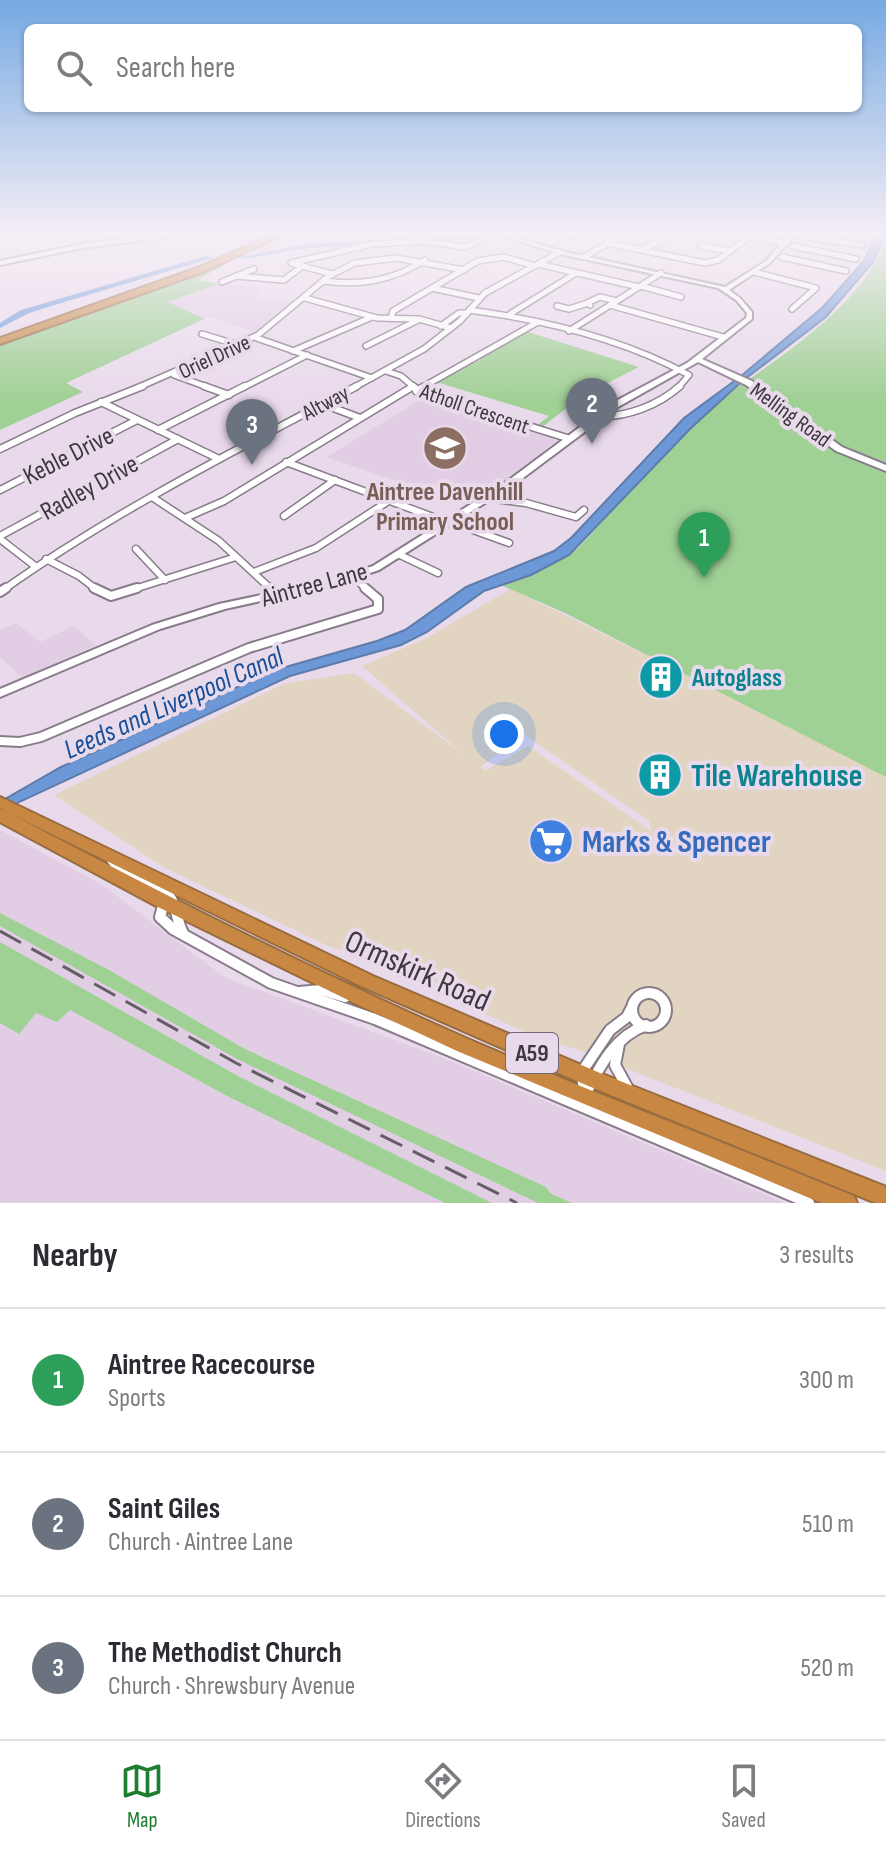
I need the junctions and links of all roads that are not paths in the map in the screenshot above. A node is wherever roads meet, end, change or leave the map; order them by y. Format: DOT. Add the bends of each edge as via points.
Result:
graph roads {
  1 [pos="135,289"];
  2 [pos="145,289"];
  3 [pos="314,289"];
  4 [pos="430,289"];
  5 [pos="437,289"];
  6 [pos="494,289"];
  7 [pos="550,289"];
  8 [pos="636,289"];
  9 [pos="649,289"];
  10 [pos="726,289"];
  11 [pos="815,289"];
  12 [pos="304,298"];
  13 [pos="479,298"];
  14 [pos="690,299"];
  15 [pos="613,303"];
  16 [pos="557,306"];
  17 [pos="792,309"];
  18 [pos="468,311"];
  19 [pos="510,314"];
  20 [pos="374,317"];
  21 [pos="391,318"];
  22 [pos="419,319"];
  23 [pos="538,322"];
  24 [pos="441,326"];
  25 [pos="451,328"];
  26 [pos="210,330"];
  27 [pos="569,331"];
  28 [pos="254,337"];
  29 [pos="723,337"];
  30 [pos="0,339"];
  31 [pos="238,345"];
  32 [pos="366,346"];
  33 [pos="293,351"];
  34 [pos="307,355"];
  35 [pos="697,359"];
  36 [pos="386,371"];
  37 [pos="680,371"];
  38 [pos="174,375"];
  39 [pos="372,378"];
  40 [pos="414,389"];
  41 [pos="229,395"];
  42 [pos="101,402"];
  43 [pos="323,404"];
  44 [pos="597,416"];
  45 [pos="360,418"];
  46 [pos="137,420"];
  47 [pos="158,430"];
  48 [pos="567,438"];
  49 [pos="178,439"];
  50 [pos="0,449"];
  51 [pos="219,459"];
  52 [pos="286,462"];
  53 [pos="886,468"];
  54 [pos="335,480"];
  55 [pos="0,490"];
  56 [pos="152,497"];
  57 [pos="487,498"];
  58 [pos="390,500"];
  59 [pos="584,510"];
  60 [pos="284,516"];
  61 [pos="185,518"];
  62 [pos="450,522"];
  63 [pos="0,537"];
  64 [pos="509,543"];
  65 [pos="136,549"];
  66 [pos="400,555"];
  67 [pos="236,557"];
  68 [pos="46,559"];
  69 [pos="35,566"];
  70 [pos="254,572"];
  71 [pos="438,573"];
  72 [pos="353,577"];
  73 [pos="165,580"];
  74 [pos="0,592"];
  75 [pos="277,595"];
  76 [pos="0,693"];
  77 [pos="0,741"];
  78 [pos="0,802"];
  79 [pos="9,815"];
  80 [pos="174,897"];
  81 [pos="296,992"];
  82 [pos="631,1009"];
  83 [pos="403,1018"];
  84 [pos="646,1025"];
  85 [pos="624,1035"];
  86 [pos="586,1083"];
  87 [pos="638,1098"];
  88 [pos="886,1197"];
  89 [pos="809,1203"];
  90 [pos="847,1203"];
  1 -- 30 [label="highway"];
  2 -- 30 [label="highway"];
  3 -- 12 [label="street, Oriel Drive"];
  4 -- 21 [label="street" via="393,311"];
  5 -- 13 [label="street"];
  6 -- 13 [label="street, Altway"];
  7 -- 19 [label="street"];
  8 -- 15 [label="street"];
  9 -- 14 [label="street"];
  10 -- 29 [label="main road, Aintree Lane" via="750,313"];
  11 -- 17 [label="street"];
  12 -- 20 [label="street"];
  12 -- 28 [label="street, Oriel Drive"];
  13 -- 18 [label="street, Altway"];
  15 -- 16 [label="street" via="598,297 569,309"];
  15 -- 27 [label="street"];
  15 -- 29 [label="street"];
  18 -- 19 [label="street"];
  18 -- 24 [label="street"];
  18 -- 25 [label="street, Altway"];
  19 -- 23 [label="street"];
  20 -- 21 [label="street"];
  20 -- 33 [label="street"];
  21 -- 22 [label="street"];
  22 -- 24 [label="street"];
  22 -- 32 [label="street"];
  23 -- 27 [label="street"];
  23 -- 40 [label="street"];
  24 -- 25 [label="street"];
  25 -- 36 [label="street, Altway"];
  26 -- 31 [label="street" via="201,334"];
  27 -- 37 [label="street" via="637,351"];
  28 -- 31 [label="street, Oriel Drive"];
  28 -- 33 [label="street"];
  29 -- 35 [label="main road, Aintree Lane"];
  31 -- 38 [label="street, Oriel Drive"];
  33 -- 34 [label="street"];
  34 -- 39 [label="street"];
  34 -- 41 [label="street"];
  35 -- 37 [label="main road, Aintree Lane"];
  35 -- 53 [label="main road, Melling Road" via="746,381 831,444"];
  36 -- 39 [label="street, Altway"];
  36 -- 40 [label="street, Atholl Crescent"];
  37 -- 44 [label="main road, Aintree Lane"];
  37 -- 44 [label="street, Aintree Lane" via="689,378 652,404 611,419"];
  38 -- 41 [label="street"];
  38 -- 42 [label="street, Oriel Drive"];
  39 -- 43 [label="street, Altway"];
  40 -- 45 [label="street"];
  40 -- 48 [label="street, Atholl Crescent"];
  41 -- 47 [label="street"];
  42 -- 46 [label="street"];
  42 -- 50 [label="street, Oriel Drive"];
  43 -- 45 [label="street"];
  43 -- 51 [label="street, Altway"];
  44 -- 48 [label="main road, Aintree Lane"];
  45 -- 52 [label="street"];
  46 -- 47 [label="street"];
  46 -- 55 [label="street, Keble Drive"];
  47 -- 49 [label="street"];
  48 -- 57 [label="main road, Aintree Lane"];
  49 -- 51 [label="street"];
  49 -- 63 [label="street, Radley Drive"];
  51 -- 56 [label="street, Altway"];
  52 -- 54 [label="street"];
  52 -- 61 [label="street" via="224,501"];
  54 -- 58 [label="street"];
  54 -- 60 [label="street"];
  56 -- 61 [label="street"];
  56 -- 68 [label="street, Altway"];
  57 -- 59 [label="street" via="567,517"];
  57 -- 62 [label="main road, Aintree Lane"];
  58 -- 62 [label="street"];
  58 -- 70 [label="street" via="316,548"];
  61 -- 67 [label="street"];
  62 -- 64 [label="street"];
  62 -- 66 [label="main road, Aintree Lane"];
  63 -- 69 [label="street"];
  65 -- 73 [label="street"];
  66 -- 71 [label="street"];
  66 -- 72 [label="main road, Aintree Lane"];
  67 -- 70 [label="street"];
  67 -- 73 [label="street"];
  68 -- 69 [label="street, Altway"];
  68 -- 73 [label="street" via="105,595"];
  69 -- 74 [label="street, Altway"];
  70 -- 75 [label="street"];
  72 -- 75 [label="main road, Aintree Lane"];
  72 -- 77 [label="street" via="378,599 378,609 249,648 41,737"];
  75 -- 76 [label="main road, Aintree Lane" via="156,627"];
  78 -- 79 [label="highway, Ormskirk Road / A59"];
  79 -- 80 [label="highway, Ormskirk Road / A59"];
  79 -- 80 [label="highway, Ormskirk Road / A59" via="109,855"];
  80 -- 81 [label="street" via="175,917 184,935"];
  80 -- 83 [label="highway, Ormskirk Road / A59" via="296,968"];
  80 -- 86 [label="highway, Ormskirk Road / A59"];
  81 -- 83 [label="street" via="321,990"];
  81 -- 89 [label="street" via="375,1019"];
  82 -- 84 [label="street"];
  82 -- 84 [label="street" via="634,998 643,994 665,1002 664,1022"];
  82 -- 86 [label="street" via="610,1030"];
  83 -- 86 [label="highway, Ormskirk Road / A59"];
  84 -- 85 [label="street"];
  85 -- 86 [label="street"];
  85 -- 87 [label="street" via="615,1065"];
  86 -- 87 [label="highway, Ormskirk Road / A59"];
  86 -- 90 [label="highway, Ormskirk Road / A59"];
  87 -- 88 [label="highway, Ormskirk Road / A59"];
}
